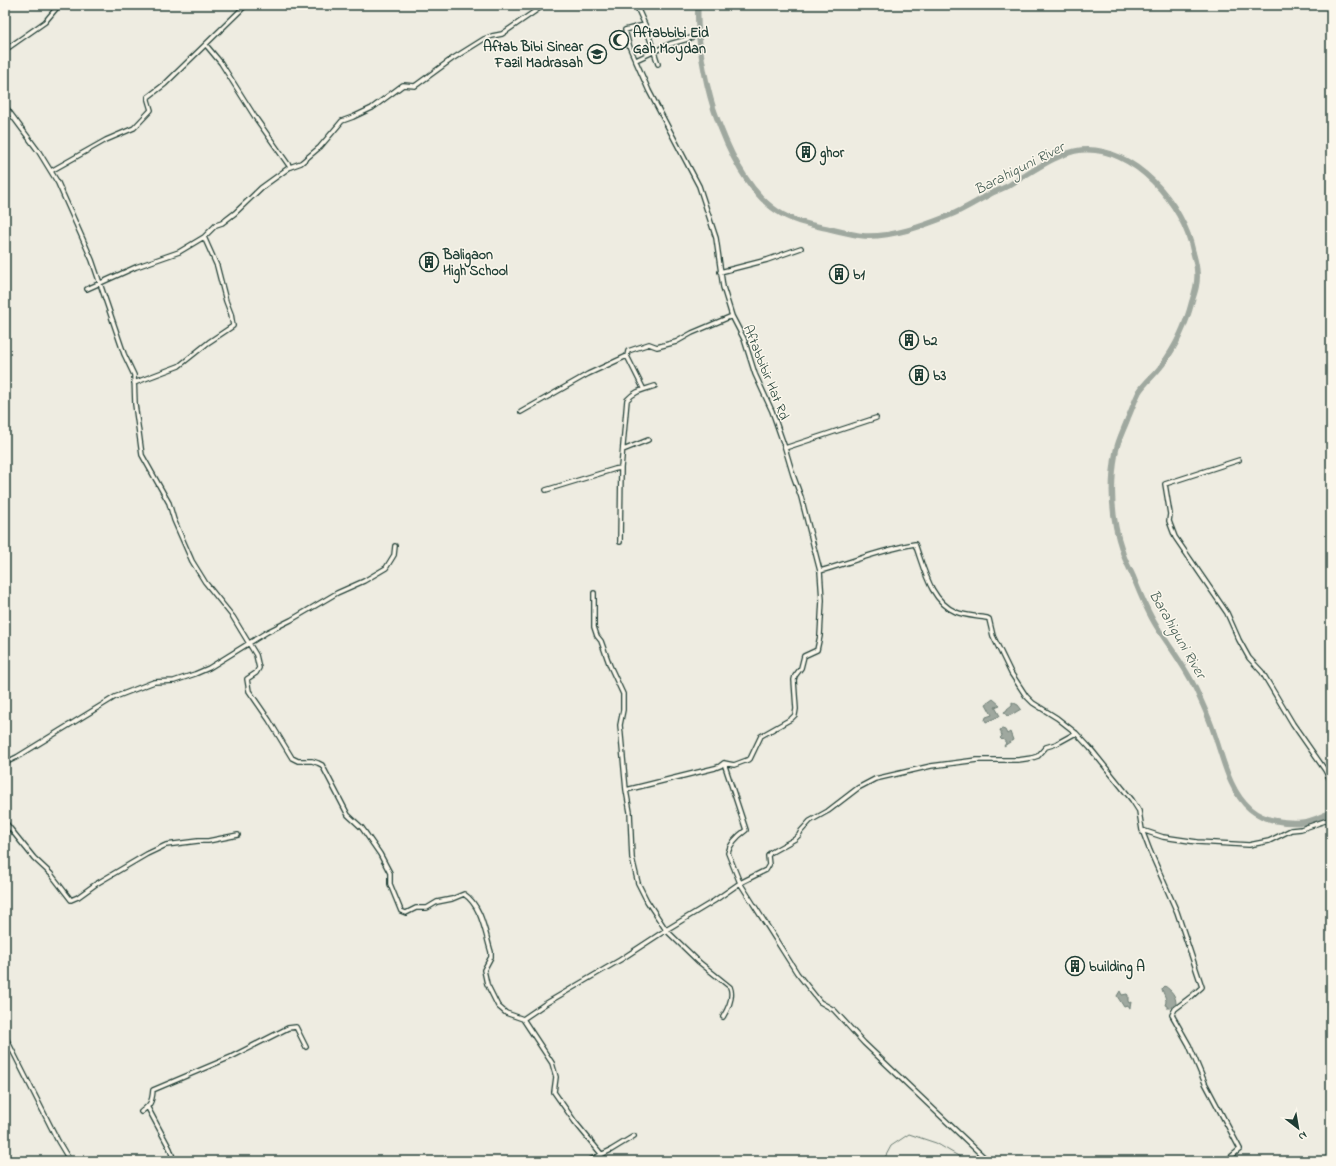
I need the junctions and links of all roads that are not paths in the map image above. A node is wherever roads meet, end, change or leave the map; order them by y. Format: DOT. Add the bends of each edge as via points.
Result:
graph roads {
  1 [pos="59,5"];
  2 [pos="246,5"];
  3 [pos="544,5"];
  4 [pos="636,5"];
  5 [pos="644,25"];
  6 [pos="691,38"];
  7 [pos="206,45"];
  8 [pos="5,50"];
  9 [pos="654,51"];
  10 [pos="636,60"];
  11 [pos="658,64"];
  12 [pos="5,106"];
  13 [pos="290,167"];
  14 [pos="51,171"];
  15 [pos="204,237"];
  16 [pos="800,248"];
  17 [pos="720,272"];
  18 [pos="87,289"];
  19 [pos="732,316"];
  20 [pos="626,356"];
  21 [pos="134,383"];
  22 [pos="655,386"];
  23 [pos="643,388"];
  24 [pos="521,412"];
  25 [pos="876,418"];
  26 [pos="648,440"];
  27 [pos="785,448"];
  28 [pos="623,450"];
  29 [pos="1240,460"];
  30 [pos="621,468"];
  31 [pos="546,490"];
  32 [pos="620,542"];
  33 [pos="395,546"];
  34 [pos="820,571"];
  35 [pos="594,592"];
  36 [pos="249,643"];
  37 [pos="1076,733"];
  38 [pos="5,763"];
  39 [pos="724,763"];
  40 [pos="1331,782"];
  41 [pos="626,790"];
  42 [pos="1331,819"];
  43 [pos="5,822"];
  44 [pos="1142,830"];
  45 [pos="238,835"];
  46 [pos="740,883"];
  47 [pos="666,930"];
  48 [pos="723,1018"];
  49 [pos="523,1019"];
  50 [pos="5,1036"];
  51 [pos="306,1047"];
  52 [pos="148,1108"];
  53 [pos="141,1112"];
  54 [pos="634,1136"];
  55 [pos="602,1154"];
  56 [pos="70,1161"];
  57 [pos="173,1161"];
  58 [pos="588,1161"];
  59 [pos="607,1161"];
  60 [pos="988,1161"];
  61 [pos="1226,1161"];
  1 -- 8 [label="street" via="45,22"];
  2 -- 7 [label="street"];
  3 -- 13 [label="street" via="502,34 484,39 452,59 415,86 403,85 372,108 342,120 320,147 301,163"];
  4 -- 5 [label="street"];
  5 -- 9 [label="street"];
  5 -- 10 [label="street, Aftabbibir Hat Rd" via="625,30"];
  6 -- 9 [label="street"];
  7 -- 13 [label="street" via="221,63"];
  7 -- 14 [label="street" via="148,97 151,110 136,126"];
  9 -- 10 [label="street"];
  9 -- 11 [label="street"];
  10 -- 17 [label="street, Aftabbibir Hat Rd" via="649,91 699,186 716,238"];
  12 -- 14 [label="street"];
  13 -- 15 [label="street" via="261,188 235,213 216,225"];
  14 -- 21 [label="street" via="92,260 124,354 134,375"];
  15 -- 18 [label="street" via="178,252"];
  15 -- 21 [label="street" via="217,266 233,326 179,366"];
  16 -- 17 [label="street" via="767,260"];
  17 -- 19 [label="street, Aftabbibir Hat Rd"];
  19 -- 20 [label="street" via="676,342 657,347 649,344 634,348 628,351"];
  19 -- 27 [label="street, Aftabbibir Hat Rd" via="744,339 755,374"];
  20 -- 23 [label="street"];
  20 -- 24 [label="street"];
  21 -- 36 [label="street" via="142,455 169,503 192,561 204,582 234,617"];
  22 -- 23 [label="street"];
  23 -- 28 [label="street" via="627,400"];
  25 -- 27 [label="street"];
  26 -- 28 [label="street"];
  27 -- 34 [label="street, Aftabbibir Hat Rd"];
  28 -- 30 [label="street"];
  29 -- 40 [label="street" via="1165,484 1171,529 1227,613 1249,658 1262,672"];
  30 -- 31 [label="street"];
  30 -- 32 [label="street"];
  33 -- 36 [label="street" via="394,556 386,568 336,593"];
  34 -- 37 [label="street" via="900,546 915,544 930,587 943,604 956,612 989,619 993,636 1011,674 1026,696"];
  34 -- 39 [label="street, Aftabbibir Hat Rd" via="822,600 818,648 804,656 801,668 795,676 795,715 760,738 750,759 734,765"];
  35 -- 41 [label="street" via="594,627 623,694 620,725"];
  36 -- 38 [label="street" via="195,674 174,681 154,682 115,697"];
  36 -- 49 [label="street" via="259,668 247,679 249,691 292,758 322,765 348,815 362,828 380,854 390,873 391,888 401,911 406,913 416,908 427,908 460,894 466,895 479,914 492,952 484,970 487,984 498,1006 506,1013"];
  37 -- 44 [label="street" via="1132,800 1139,811"];
  37 -- 46 [label="street" via="1032,758 977,760 931,766 875,779 810,821 798,837 768,855 769,865 766,870"];
  39 -- 41 [label="street" via="715,768"];
  39 -- 46 [label="street" via="746,830 738,836 728,853"];
  41 -- 47 [label="street" via="636,875 647,901"];
  42 -- 44 [label="street" via="1288,831 1269,841 1249,845 1210,844 1163,837"];
  43 -- 45 [label="street" via="71,900 166,845"];
  44 -- 61 [label="street" via="1177,912 1202,986 1175,1009 1172,1015 1240,1149"];
  46 -- 47 [label="street"];
  46 -- 60 [label="street" via="797,973 820,1002 834,1010 864,1043"];
  47 -- 48 [label="street" via="730,988 732,993"];
  47 -- 49 [label="street"];
  49 -- 55 [label="street" via="552,1063 556,1077 554,1092"];
  50 -- 56 [label="street"];
  51 -- 52 [label="street" via="296,1027 288,1028 231,1057 153,1090"];
  52 -- 53 [label="street"];
  52 -- 57 [label="street" via="170,1149"];
  54 -- 55 [label="street"];
  55 -- 58 [label="street"];
  55 -- 59 [label="street"];
}
